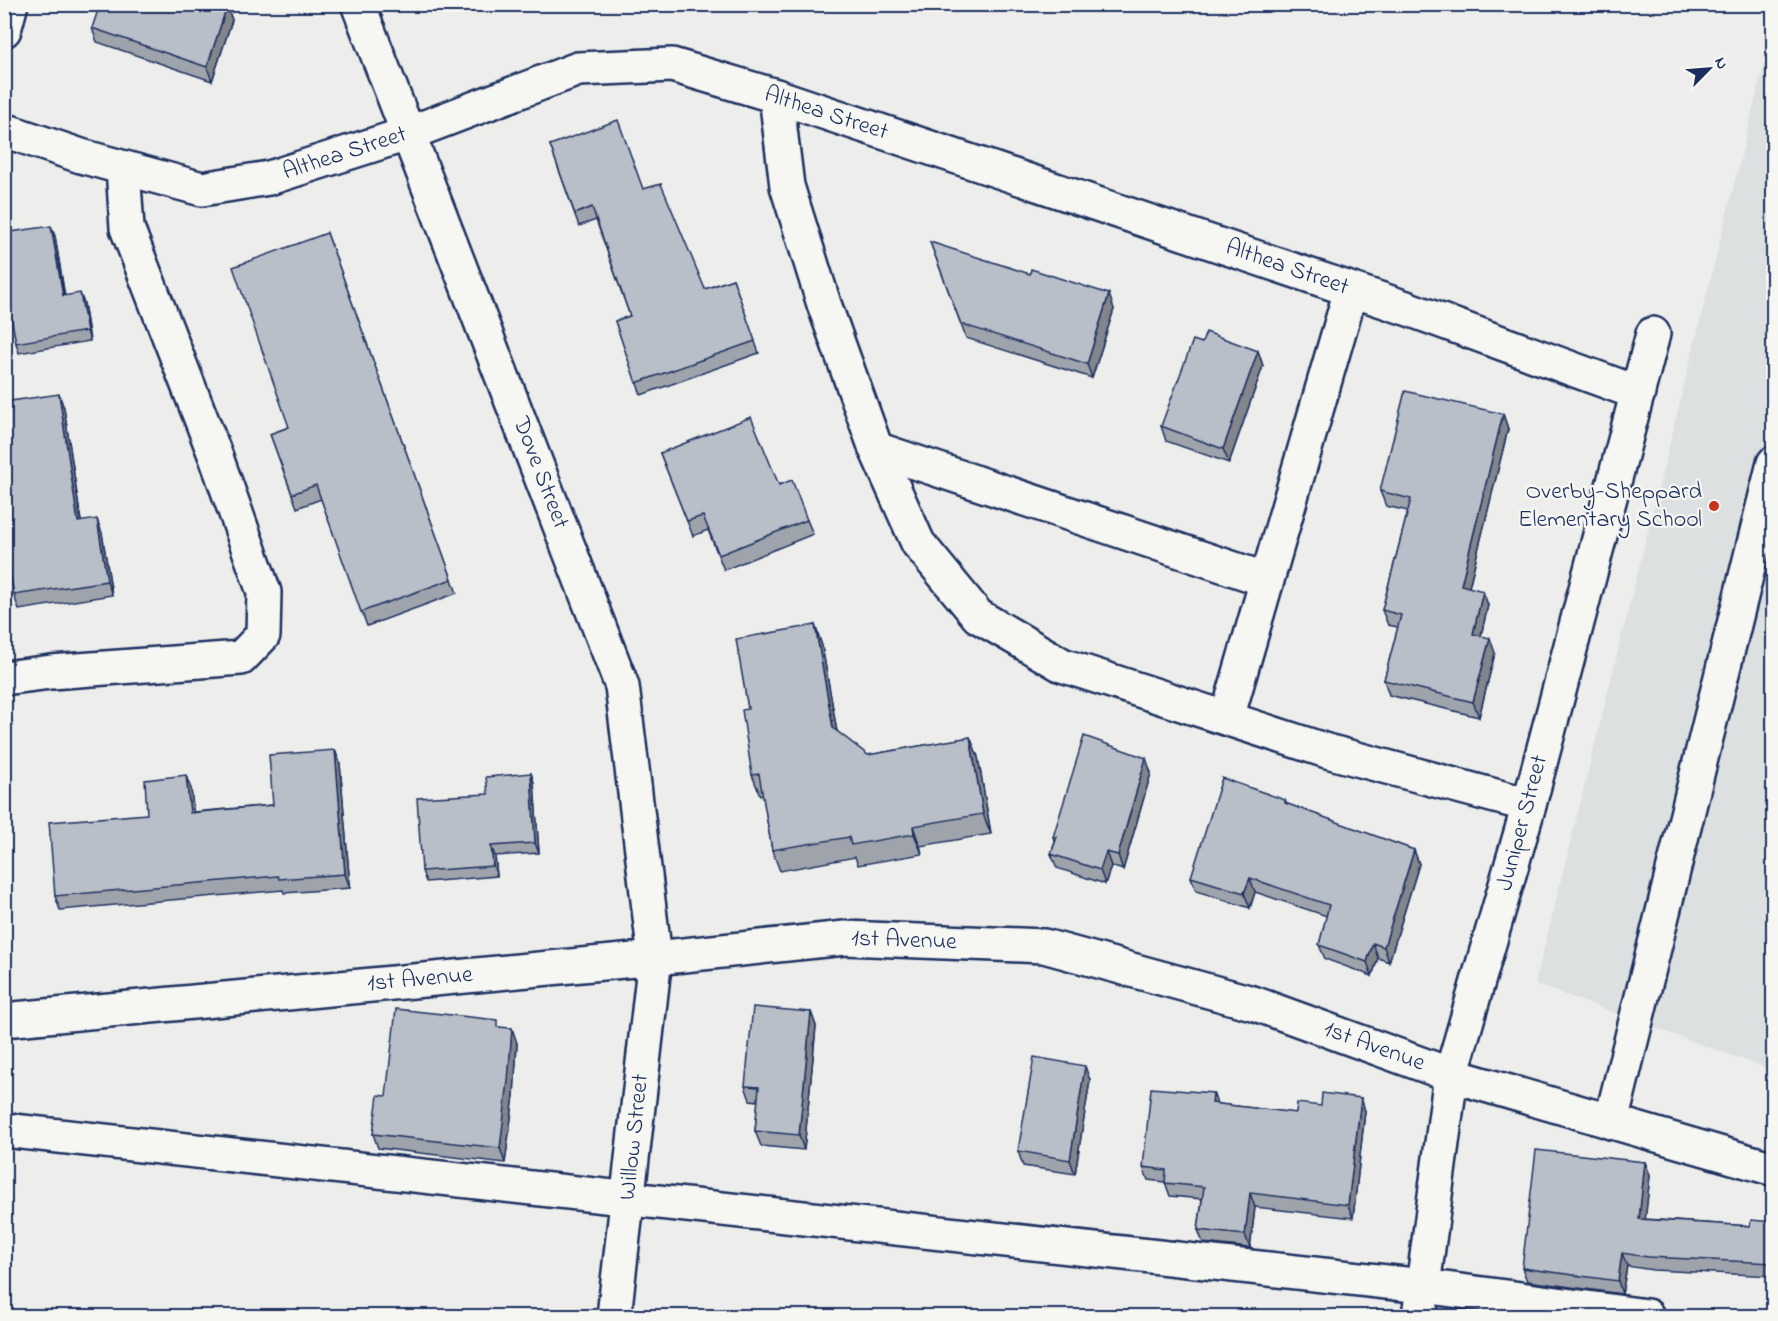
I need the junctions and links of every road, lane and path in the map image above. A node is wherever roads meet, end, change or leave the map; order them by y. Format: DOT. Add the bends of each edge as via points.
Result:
graph roads {
  1 [pos="11,4"];
  2 [pos="358,4"];
  3 [pos="4,30"];
  4 [pos="776,96"];
  5 [pos="4,130"];
  6 [pos="407,134"];
  7 [pos="123,168"];
  8 [pos="1352,290"];
  9 [pos="1653,334"];
  10 [pos="1638,393"];
  11 [pos="876,449"];
  12 [pos="1773,463"];
  13 [pos="1765,534"];
  14 [pos="1267,580"];
  15 [pos="4,678"];
  16 [pos="1227,718"];
  17 [pos="1529,805"];
  18 [pos="655,958"];
  19 [pos="4,1020"];
  20 [pos="1451,1075"];
  21 [pos="1611,1122"];
  22 [pos="4,1130"];
  23 [pos="1773,1169"];
  24 [pos="628,1199"];
  25 [pos="1421,1301"];
  26 [pos="614,1317"];
  27 [pos="1647,1317"];
  1 -- 3 [label="street"];
  2 -- 6 [label="street, Dove Street"];
  4 -- 6 [label="street, Althea Street" via="672,65 578,69"];
  4 -- 8 [label="street, Althea Street"];
  4 -- 11 [label="street" via="787,186"];
  5 -- 7 [label="street, Althea Street"];
  6 -- 7 [label="street, Althea Street" via="269,178 202,189"];
  6 -- 18 [label="street, Dove Street" via="622,686"];
  7 -- 15 [label="street" via="128,228 264,592 262,635 241,658"];
  8 -- 10 [label="street, Althea Street"];
  8 -- 14 [label="street"];
  9 -- 10 [label="street, Juniper Street"];
  10 -- 17 [label="street, Juniper Street"];
  11 -- 14 [label="street"];
  11 -- 16 [label="street" via="918,543 978,616 1062,665"];
  12 -- 13 [label="street"];
  13 -- 21 [label="street"];
  14 -- 16 [label="street"];
  16 -- 17 [label="street" via="1327,752"];
  17 -- 20 [label="street, Juniper Street"];
  18 -- 19 [label="street, 1st Avenue"];
  18 -- 20 [label="street, 1st Avenue" via="845,938 1044,946 1256,1004"];
  18 -- 24 [label="street, Willow Street"];
  20 -- 21 [label="street, 1st Avenue"];
  20 -- 25 [label="street, Juniper Street"];
  21 -- 23 [label="street, 1st Avenue"];
  22 -- 24 [label="street"];
  24 -- 25 [label="street"];
  24 -- 26 [label="street, Willow Street"];
  25 -- 27 [label="street"];
}
